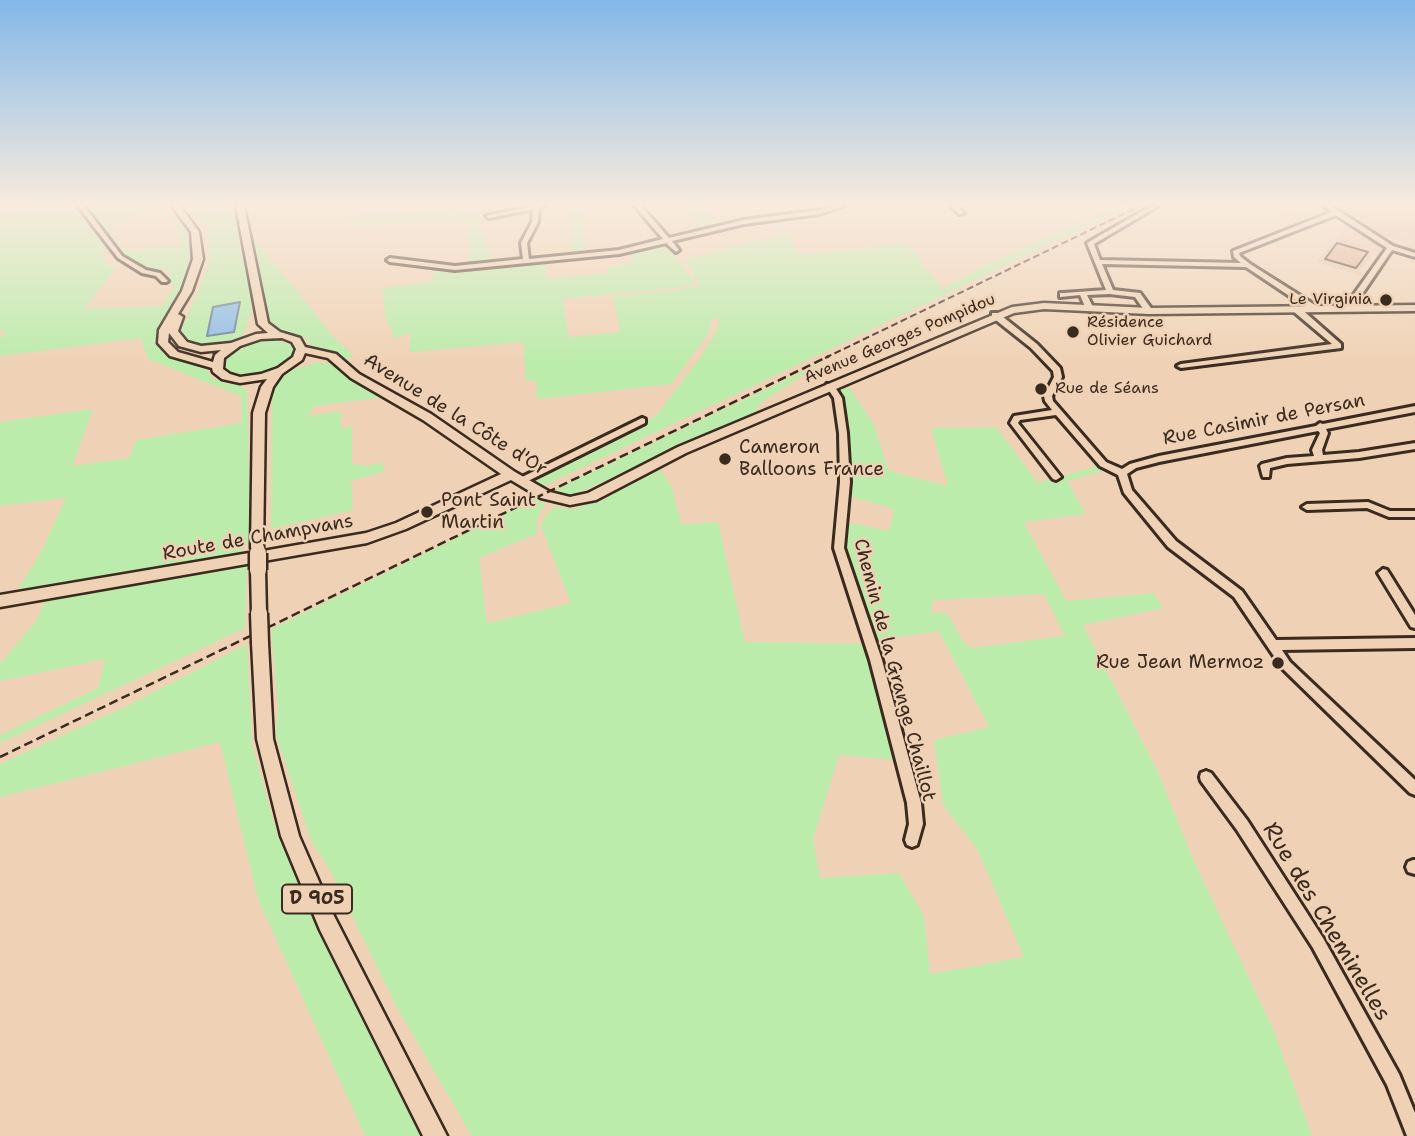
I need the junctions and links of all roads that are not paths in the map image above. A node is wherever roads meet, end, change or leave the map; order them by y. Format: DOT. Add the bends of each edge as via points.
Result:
graph roads {
  1 [pos="123,259"];
  2 [pos="197,259"];
  3 [pos="250,259"];
  4 [pos="537,259"];
  5 [pos="1096,259"];
  6 [pos="1240,259"];
  7 [pos="1383,259"];
  8 [pos="390,260"];
  9 [pos="526,260"];
  10 [pos="1097,262"];
  11 [pos="1248,265"];
  12 [pos="164,281"];
  13 [pos="1110,292"];
  14 [pos="1083,293"];
  15 [pos="1063,295"];
  16 [pos="1356,297"];
  17 [pos="258,301"];
  18 [pos="181,303"];
  19 [pos="1090,309"];
  20 [pos="1296,309"];
  21 [pos="1315,309"];
  22 [pos="1353,309"];
  23 [pos="1368,309"];
  24 [pos="1415,309"];
  25 [pos="1149,311"];
  26 [pos="995,315"];
  27 [pos="277,335"];
  28 [pos="237,343"];
  29 [pos="302,349"];
  30 [pos="291,365"];
  31 [pos="216,366"];
  32 [pos="1181,366"];
  33 [pos="344,367"];
  34 [pos="277,373"];
  35 [pos="240,380"];
  36 [pos="830,386"];
  37 [pos="1415,409"];
  38 [pos="1059,412"];
  39 [pos="259,413"];
  40 [pos="642,421"];
  41 [pos="1320,426"];
  42 [pos="1415,446"];
  43 [pos="1319,457"];
  44 [pos="1122,472"];
  45 [pos="1266,475"];
  46 [pos="1056,477"];
  47 [pos="516,478"];
  48 [pos="546,495"];
  49 [pos="1307,507"];
  50 [pos="1415,514"];
  51 [pos="1384,573"];
  52 [pos="0,601"];
  53 [pos="1415,624"];
  54 [pos="1415,643"];
  55 [pos="1274,645"];
  56 [pos="1206,778"];
  57 [pos="1415,789"];
  58 [pos="912,839"];
  59 [pos="1415,1134"];
  60 [pos="435,1136"];
  1 -- 12 [label="street"];
  2 -- 18 [label="main road"];
  3 -- 17 [label="main road"];
  4 -- 9 [label="street"];
  5 -- 10 [label="street"];
  6 -- 11 [label="street"];
  7 -- 16 [label="street"];
  8 -- 9 [label="street" via="455,268"];
  10 -- 11 [label="street"];
  10 -- 13 [label="street"];
  11 -- 21 [label="street"];
  13 -- 14 [label="street"];
  13 -- 25 [label="street" via="1137,295"];
  14 -- 15 [label="street"];
  14 -- 19 [label="street"];
  16 -- 22 [label="street" via="1350,304"];
  16 -- 23 [label="street"];
  17 -- 27 [label="main road" via="264,327"];
  17 -- 28 [label="main road" via="251,331"];
  18 -- 28 [label="main road" via="173,331 178,341 201,349"];
  18 -- 31 [label="main road" via="164,330 166,347 184,358"];
  19 -- 25 [label="main road, Avenue Georges Pompidou"];
  19 -- 26 [label="main road, Avenue Georges Pompidou" via="1028,307"];
  20 -- 21 [label="main road, Avenue Georges Pompidou"];
  20 -- 25 [label="main road, Avenue Georges Pompidou"];
  20 -- 32 [label="street" via="1338,346"];
  21 -- 22 [label="main road, Avenue Georges Pompidou"];
  22 -- 23 [label="main road, Avenue Georges Pompidou"];
  23 -- 24 [label="main road, Avenue Georges Pompidou"];
  26 -- 36 [label="main road, Avenue Georges Pompidou"];
  26 -- 38 [label="street" via="1057,370 1059,375 1048,396"];
  27 -- 28 [label="main road"];
  27 -- 29 [label="main road, Avenue de la Côte d'Or" via="296,340"];
  28 -- 31 [label="main road" via="219,357"];
  29 -- 30 [label="main road"];
  29 -- 33 [label="main road, Avenue de la Côte d'Or" via="332,356"];
  30 -- 33 [label="main road, Avenue de la Côte d'Or" via="323,359"];
  30 -- 34 [label="main road"];
  31 -- 35 [label="main road" via="226,377"];
  33 -- 47 [label="main road, Avenue de la Côte d'Or"];
  34 -- 35 [label="main road"];
  34 -- 39 [label="main road, D 905"];
  35 -- 39 [label="main road, D 905" via="252,390"];
  36 -- 48 [label="main road, Avenue Georges Pompidou" via="669,456 591,497 570,501"];
  36 -- 58 [label="street, Chemin de la Grange Chaillot" via="838,398 843,433 845,482 839,548 876,660 914,803"];
  37 -- 41 [label="street, Rue Casimir de Persan"];
  38 -- 44 [label="street" via="1103,464"];
  38 -- 46 [label="street" via="1017,418 1014,423"];
  39 -- 60 [label="main road, D 905, bridge" via="258,570 265,739 290,836 327,923"];
  40 -- 47 [label="street"];
  41 -- 43 [label="street" via="1324,433"];
  41 -- 44 [label="street, Rue Casimir de Persan" via="1143,463"];
  42 -- 43 [label="street"];
  43 -- 45 [label="street" via="1265,466"];
  44 -- 55 [label="street" via="1124,486 1151,521 1183,554 1238,594"];
  47 -- 48 [label="main road, Avenue de la Côte d'Or"];
  47 -- 52 [label="main road, Route de Champvans" via="367,538"];
  49 -- 50 [label="street" via="1368,505 1389,514"];
  51 -- 53 [label="street"];
  54 -- 55 [label="street"];
  55 -- 57 [label="street" via="1286,665"];
  56 -- 59 [label="street, Rue des Cheminelles" via="1318,943 1393,1080"];
}
